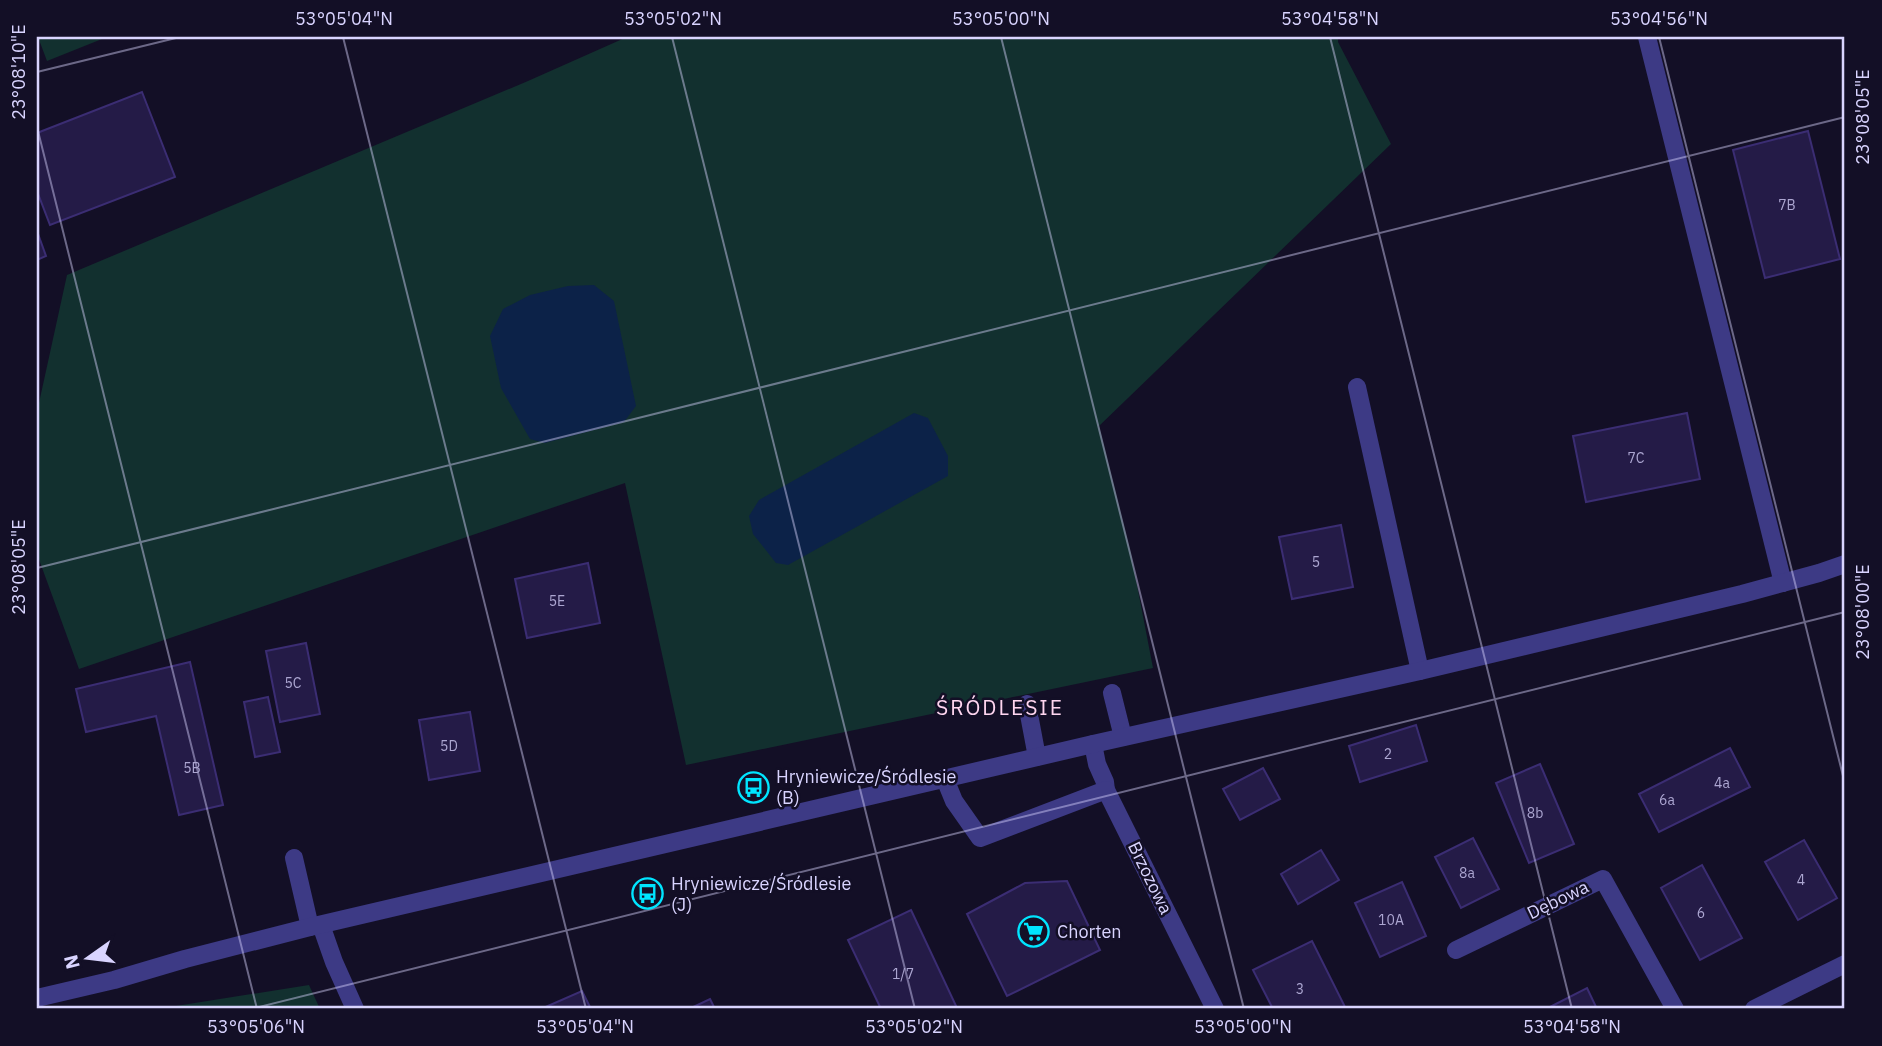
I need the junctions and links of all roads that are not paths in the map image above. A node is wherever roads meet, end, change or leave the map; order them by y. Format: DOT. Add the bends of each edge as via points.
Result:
graph roads {
  1 [pos="1647,37"];
  2 [pos="1357,387"];
  3 [pos="1845,564"];
  4 [pos="1783,583"];
  5 [pos="1420,671"];
  6 [pos="1112,693"];
  7 [pos="1027,704"];
  8 [pos="1123,737"];
  9 [pos="1093,744"];
  10 [pos="1037,757"];
  11 [pos="945,779"];
  12 [pos="1106,790"];
  13 [pos="294,858"];
  14 [pos="316,926"];
  15 [pos="1456,950"];
  16 [pos="1845,964"];
  17 [pos="37,998"];
  18 [pos="355,1009"];
  19 [pos="1215,1009"];
  20 [pos="1675,1009"];
  21 [pos="1754,1009"];
  1 -- 4 [label="street"];
  2 -- 5 [label="street"];
  3 -- 4 [label="street"];
  4 -- 5 [label="street"];
  5 -- 8 [label="street"];
  6 -- 8 [label="street"];
  7 -- 10 [label="street"];
  8 -- 9 [label="street"];
  9 -- 10 [label="street"];
  9 -- 12 [label="street, Brzozowa"];
  10 -- 11 [label="street"];
  11 -- 12 [label="street" via="980,838"];
  11 -- 14 [label="street"];
  12 -- 19 [label="street, Brzozowa"];
  13 -- 14 [label="street"];
  14 -- 17 [label="street"];
  14 -- 18 [label="street"];
  15 -- 20 [label="street, Dębowa" via="1603,879"];
  16 -- 21 [label="street"];
}
